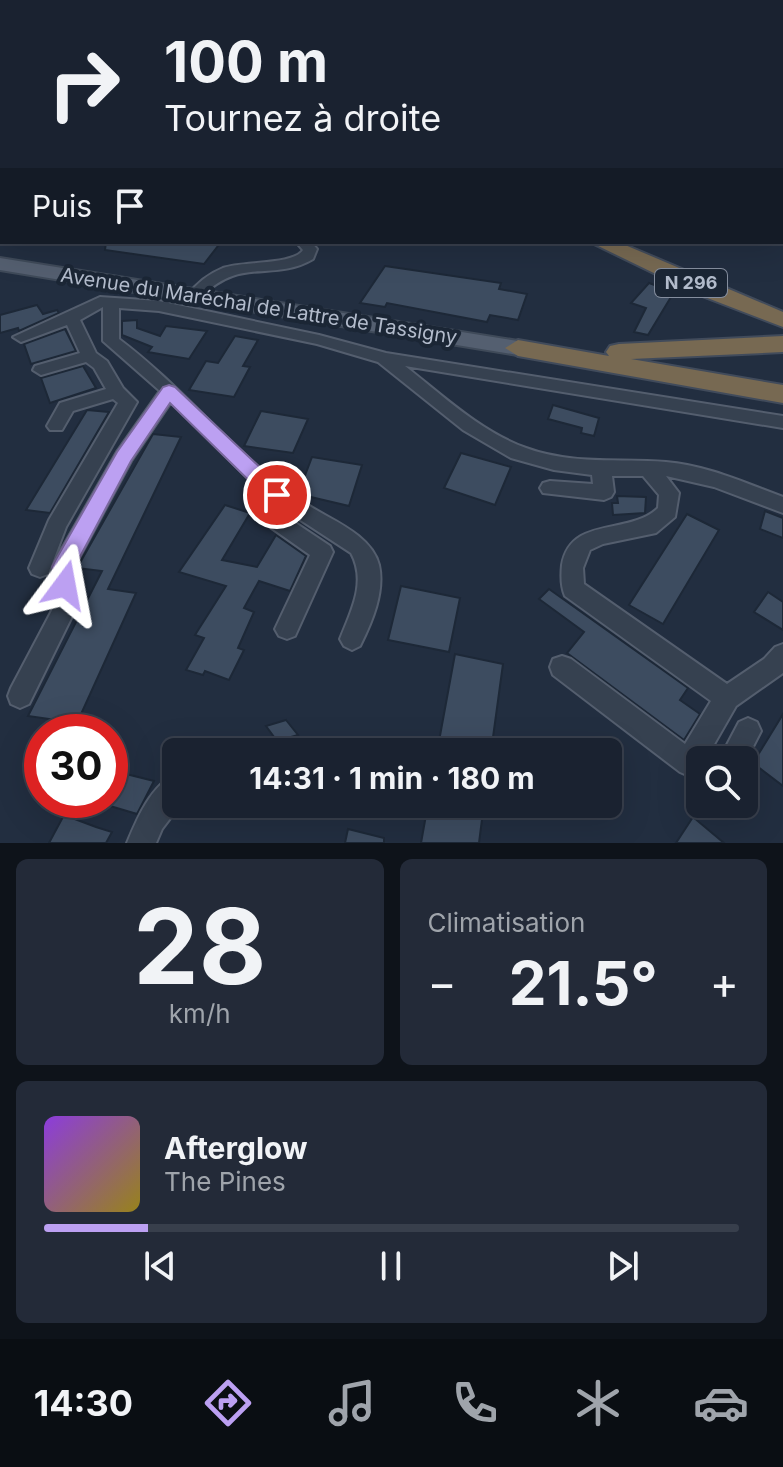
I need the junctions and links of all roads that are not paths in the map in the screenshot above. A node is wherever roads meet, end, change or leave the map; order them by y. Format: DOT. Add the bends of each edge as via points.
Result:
graph roads {
  1 [pos="305,244"];
  2 [pos="605,244"];
  3 [pos="639,244"];
  4 [pos="0,264"];
  5 [pos="112,282"];
  6 [pos="194,296"];
  7 [pos="106,303"];
  8 [pos="783,304"];
  9 [pos="72,318"];
  10 [pos="783,320"];
  11 [pos="21,337"];
  12 [pos="771,344"];
  13 [pos="518,348"];
  14 [pos="89,356"];
  15 [pos="384,358"];
  16 [pos="41,370"];
  17 [pos="169,391"];
  18 [pos="116,392"];
  19 [pos="783,394"];
  20 [pos="783,422"];
  21 [pos="56,426"];
  22 [pos="601,469"];
  23 [pos="648,469"];
  24 [pos="550,488"];
  25 [pos="277,495"];
  26 [pos="783,505"];
  27 [pos="40,568"];
  28 [pos="287,629"];
  29 [pos="352,639"];
  30 [pos="783,655"];
  31 [pos="562,667"];
  32 [pos="20,696"];
  33 [pos="727,698"];
  34 [pos="748,731"];
  35 [pos="704,746"];
  36 [pos="740,746"];
  37 [pos="686,759"];
  38 [pos="162,806"];
  39 [pos="141,843"];
  1 -- 6 [label="street" via="310,249 305,259 235,267 218,273"];
  2 -- 10 [label="highway, N 296"];
  3 -- 8 [label="highway, N 296"];
  4 -- 5 [label="main road, Avenue du Maréchal de Lattre de Tassigny"];
  5 -- 6 [label="main road, Avenue du Maréchal de Lattre de Tassigny"];
  5 -- 7 [label="street" via="96,294"];
  6 -- 13 [label="main road, Avenue du Maréchal de Lattre de Tassigny"];
  7 -- 9 [label="street"];
  7 -- 15 [label="street" via="159,306"];
  7 -- 17 [label="street" via="111,341"];
  9 -- 11 [label="street"];
  9 -- 14 [label="street"];
  12 -- 13 [label="highway" via="655,352"];
  13 -- 19 [label="highway"];
  14 -- 16 [label="street"];
  14 -- 18 [label="street" via="101,365"];
  15 -- 20 [label="street"];
  15 -- 22 [label="street" via="469,426 518,453"];
  17 -- 25 [label="street"];
  17 -- 32 [label="street" via="124,457 63,567 68,602"];
  18 -- 21 [label="street" via="66,407"];
  18 -- 27 [label="street" via="128,402 56,526"];
  22 -- 23 [label="street"];
  22 -- 24 [label="street" via="604,492"];
  23 -- 26 [label="street" via="717,480"];
  23 -- 33 [label="street" via="669,493 668,511 652,526 592,537 577,547 570,566 573,589"];
  25 -- 28 [label="street" via="263,511 322,552"];
  25 -- 29 [label="street" via="358,547 368,564 369,594"];
  30 -- 33 [label="street"];
  31 -- 37 [label="street"];
  33 -- 35 [label="street"];
  34 -- 36 [label="street"];
  38 -- 39 [label="street"];
}
